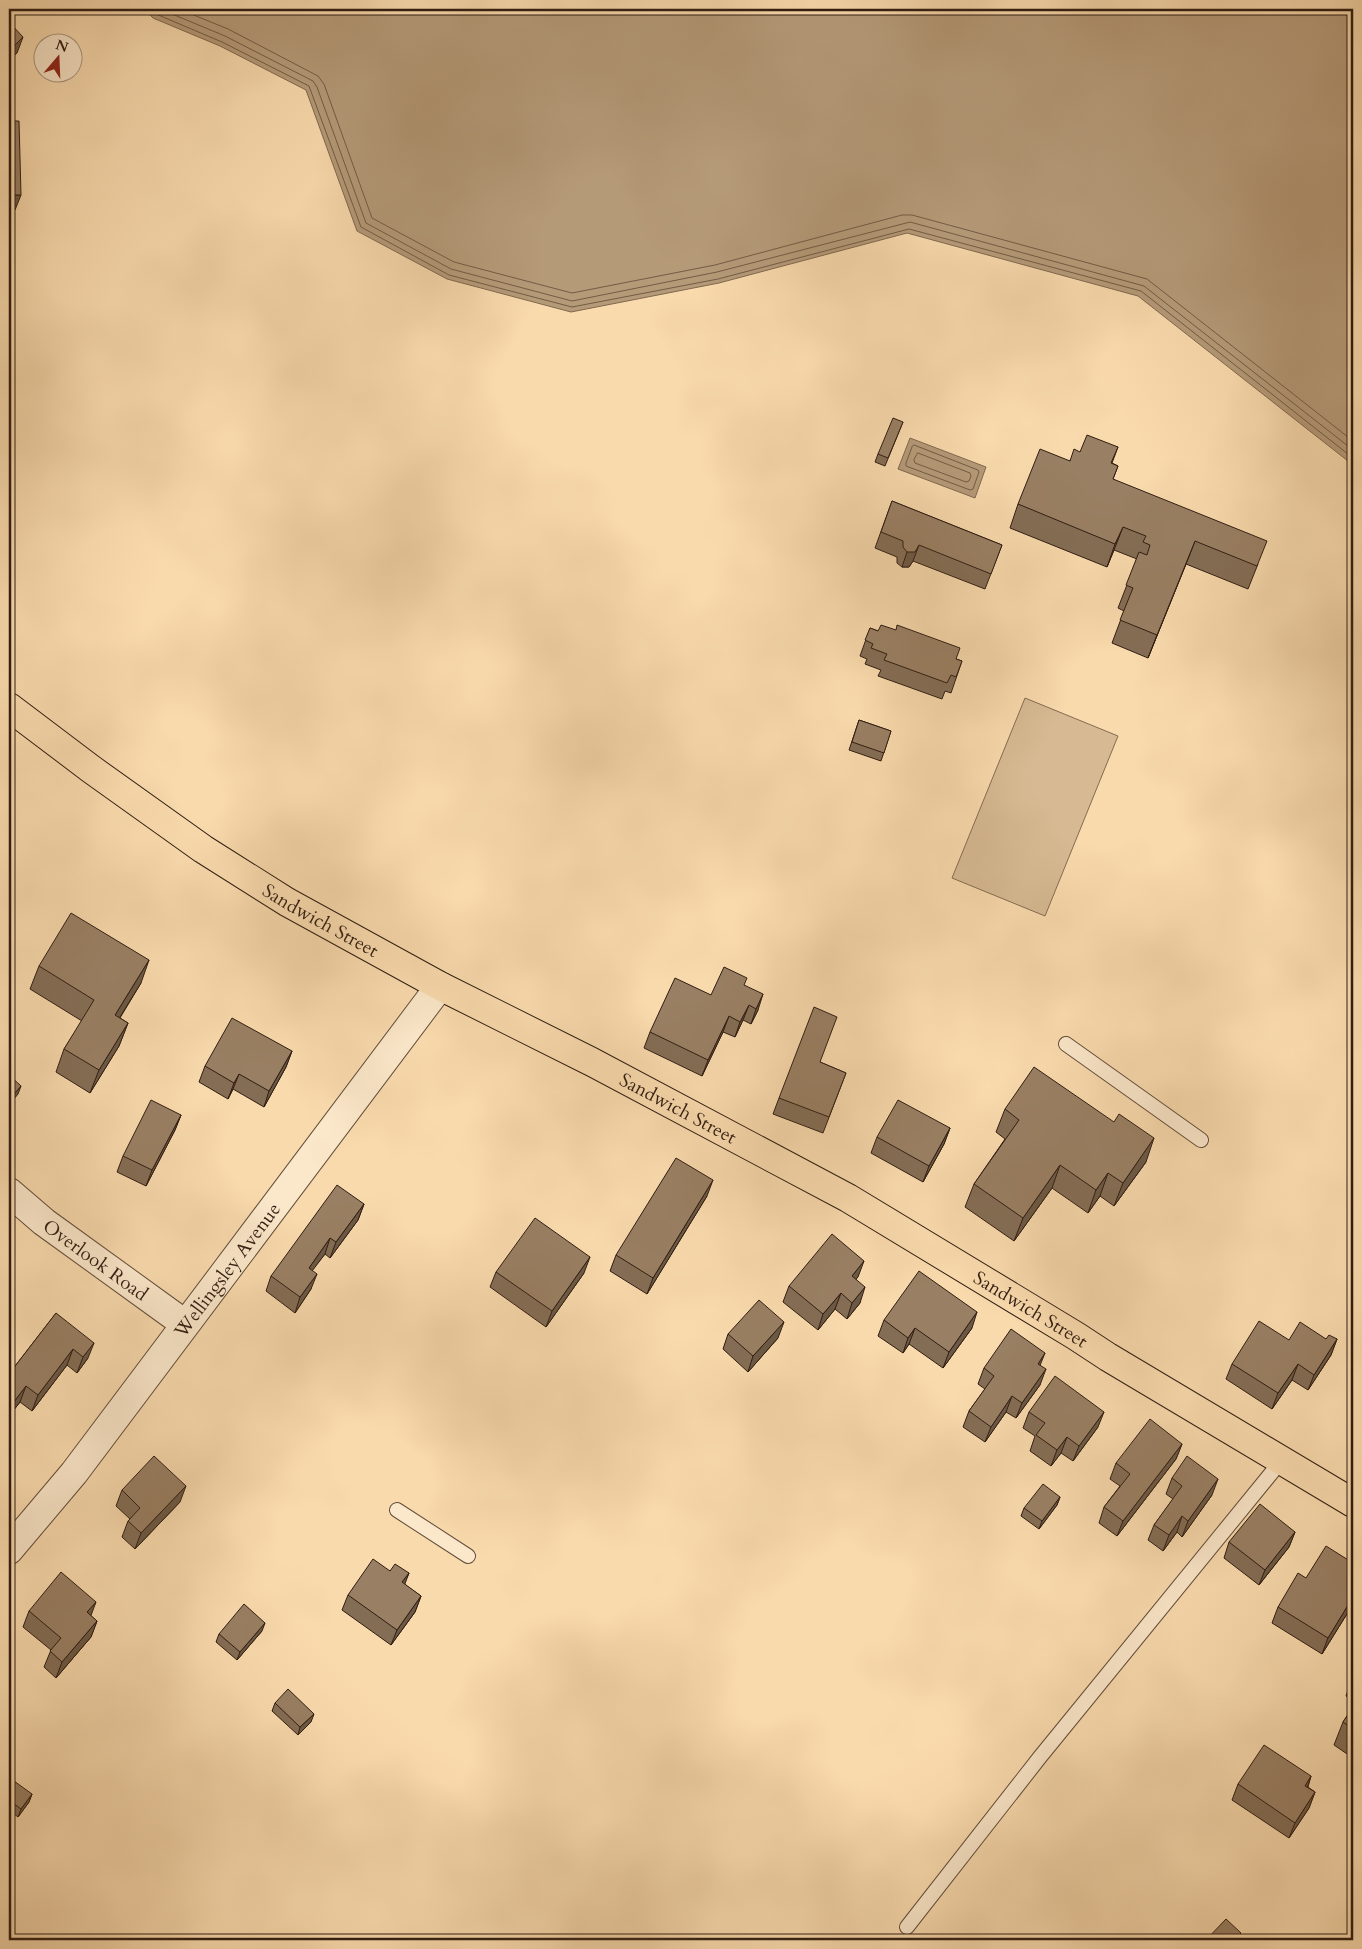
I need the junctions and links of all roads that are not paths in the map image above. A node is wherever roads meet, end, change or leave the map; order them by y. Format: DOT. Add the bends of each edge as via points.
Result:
graph roads {
  1 [pos="9,707"];
  2 [pos="440,986"];
  3 [pos="1066,1044"];
  4 [pos="1202,1140"];
  5 [pos="9,1192"];
  6 [pos="185,1324"];
  7 [pos="1282,1460"];
  8 [pos="1353,1502"];
  9 [pos="397,1510"];
  10 [pos="9,1550"];
  11 [pos="468,1556"];
  12 [pos="908,1927"];
  1 -- 2 [label="main road, Sandwich Street" via="244,876"];
  2 -- 6 [label="street, Wellingsley Avenue"];
  2 -- 7 [label="main road, Sandwich Street" via="592,1062 848,1198"];
  3 -- 4 [label="lane"];
  5 -- 6 [label="street, Overlook Road" via="44,1222"];
  6 -- 10 [label="street, Wellingsley Avenue" via="74,1473"];
  7 -- 8 [label="main road, Sandwich Street"];
  7 -- 12 [label="lane" via="1052,1742"];
  9 -- 11 [label="lane"];
}
